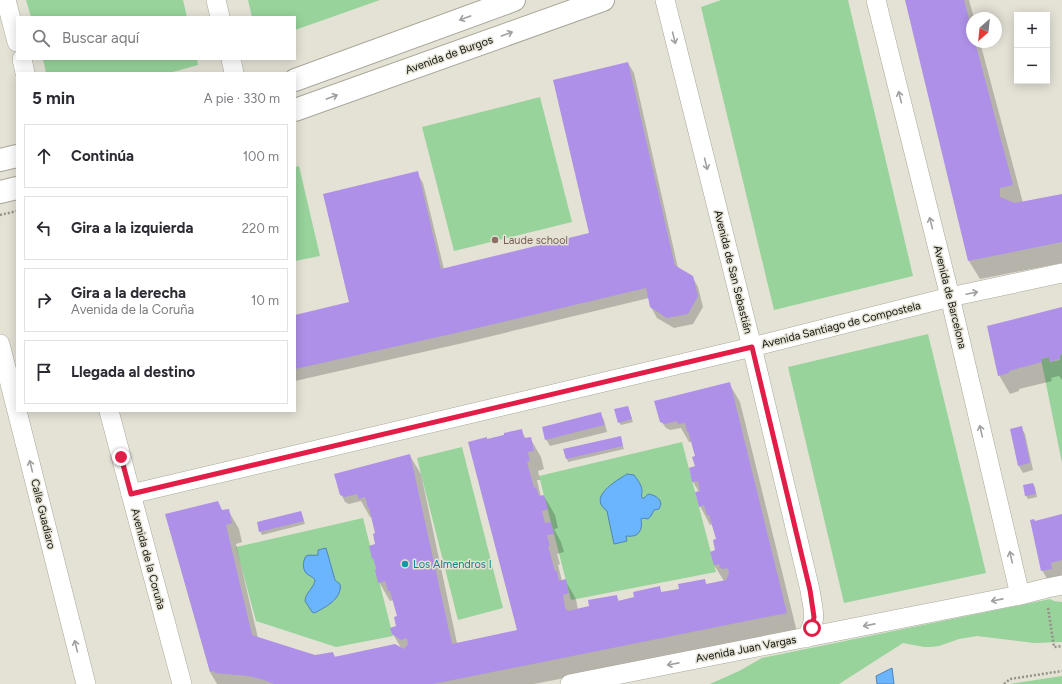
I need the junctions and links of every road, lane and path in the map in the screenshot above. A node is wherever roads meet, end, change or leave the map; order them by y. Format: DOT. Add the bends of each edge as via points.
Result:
graph roads {
  1 [pos="6,0"];
  2 [pos="216,0"];
  3 [pos="514,0"];
  4 [pos="603,0"];
  5 [pos="665,0"];
  6 [pos="876,0"];
  7 [pos="220,16"];
  8 [pos="16,38"];
  9 [pos="22,60"];
  10 [pos="231,60"];
  11 [pos="25,72"];
  12 [pos="234,72"];
  13 [pos="296,80"];
  14 [pos="296,110"];
  15 [pos="16,156"];
  16 [pos="0,160"];
  17 [pos="16,188"];
  18 [pos="0,192"];
  19 [pos="16,211"];
  20 [pos="0,215"];
  21 [pos="1062,273"];
  22 [pos="950,297"];
  23 [pos="0,344"];
  24 [pos="752,347"];
  25 [pos="7,365"];
  26 [pos="16,401"];
  27 [pos="19,412"];
  28 [pos="109,412"];
  29 [pos="131,494"];
  30 [pos="1054,586"];
  31 [pos="1020,595"];
  32 [pos="806,638"];
  33 [pos="1062,646"];
  34 [pos="1062,671"];
  35 [pos="86,684"];
  36 [pos="182,684"];
  37 [pos="570,684"];
  38 [pos="1004,684"];
  1 -- 8 [label="street"];
  2 -- 7 [label="street"];
  3 -- 13 [label="street, one-way"];
  14 -- 4 [label="street, Avenida de Burgos, one-way"];
  5 -- 24 [label="street, Avenida de San Sebastián, one-way"];
  22 -- 6 [label="street, Avenida de Barcelona, one-way"];
  9 -- 11 [label="street"];
  10 -- 12 [label="street"];
  15 -- 16 [label="street"];
  17 -- 18 [label="street"];
  19 -- 20 [label="path"];
  22 -- 21 [label="street, Avenida Santiago de Compostela, one-way"];
  22 -- 24 [label="street, Avenida Santiago de Compostela"];
  31 -- 22 [label="street, Avenida de Barcelona, one-way"];
  23 -- 25 [label="street, Calle Guadiaro"];
  24 -- 29 [label="street, Avenida Santiago de Compostela"];
  24 -- 32 [label="street, Avenida de San Sebastián" via="810,590 814,617 812,628"];
  26 -- 25 [label="street, Calle Guadiaro, one-way"];
  35 -- 27 [label="street, Calle Guadiaro, one-way"];
  28 -- 29 [label="street, Avenida de la Coruña"];
  29 -- 36 [label="street, Avenida de la Coruña"];
  30 -- 31 [label="street, Avenida Juan Vargas"];
  30 -- 33 [label="path" via="1046,594 1054,647"];
  31 -- 32 [label="street, Avenida Juan Vargas, one-way"];
  32 -- 37 [label="street, Avenida Juan Vargas, one-way"];
  34 -- 38 [label="path" via="1010,679"];
}
